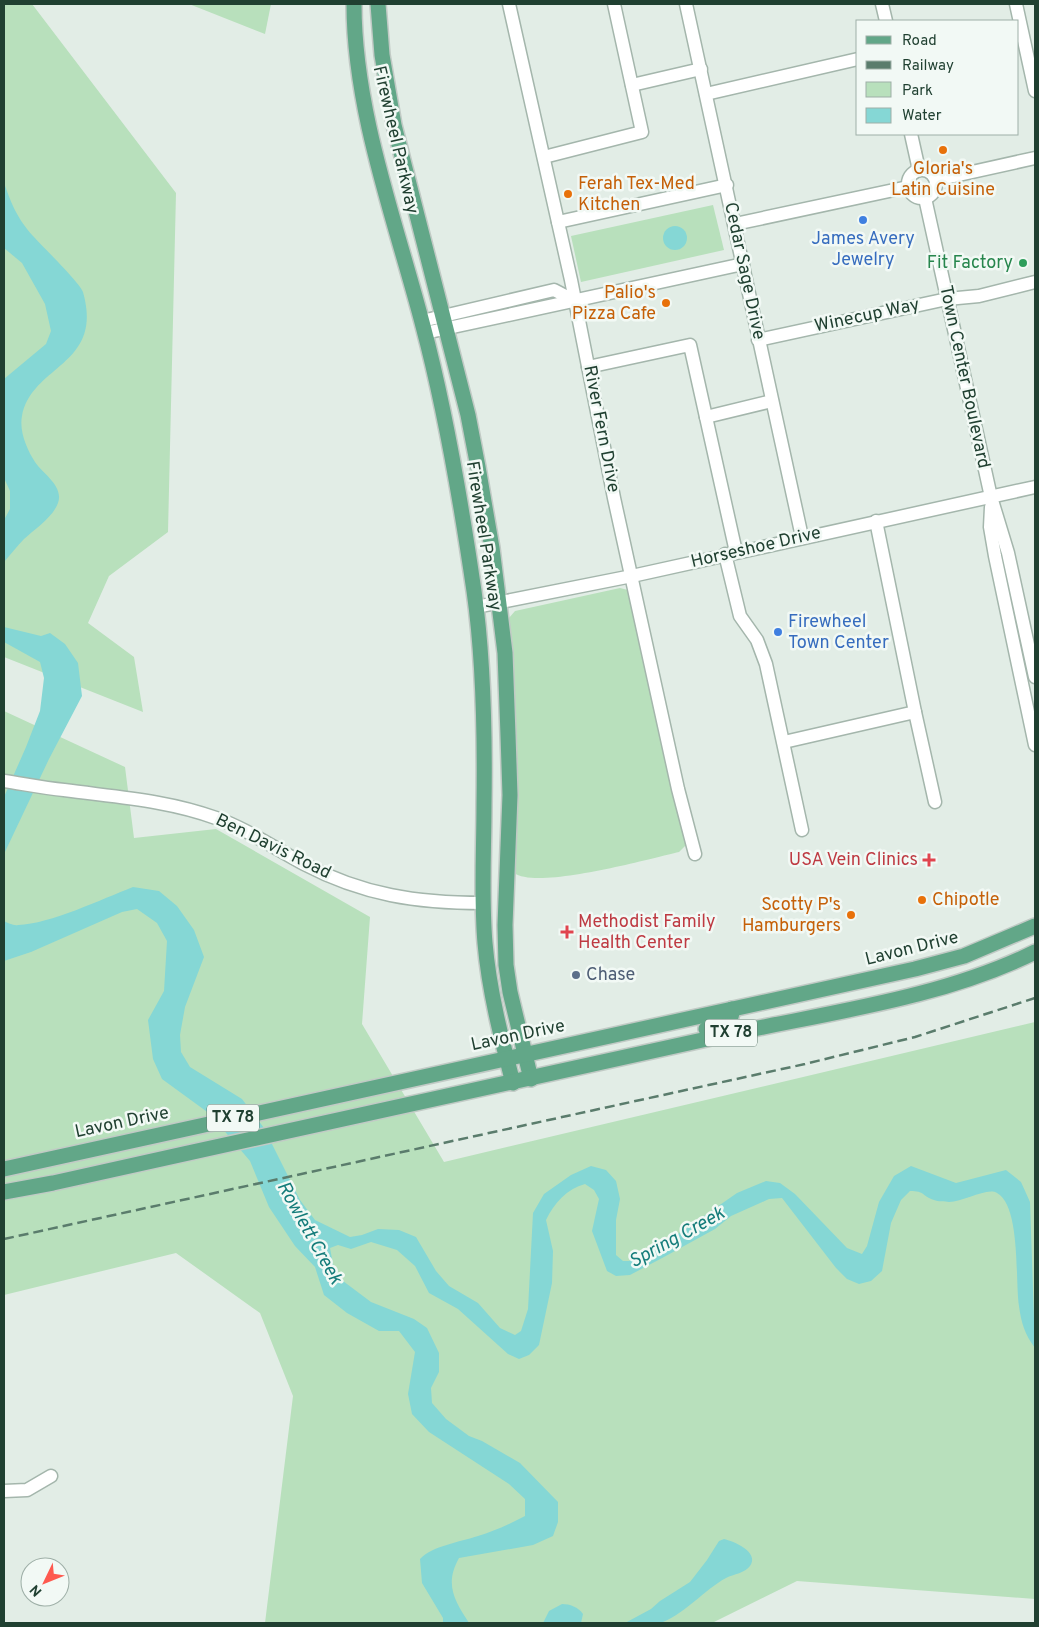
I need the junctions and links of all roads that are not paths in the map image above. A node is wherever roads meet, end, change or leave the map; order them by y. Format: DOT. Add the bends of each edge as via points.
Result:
graph roads {
  1 [pos="354,4"];
  2 [pos="378,4"];
  3 [pos="509,4"];
  4 [pos="614,4"];
  5 [pos="686,4"];
  6 [pos="882,4"];
  7 [pos="1016,4"];
  8 [pos="886,20"];
  9 [pos="1018,20"];
  10 [pos="1019,24"];
  11 [pos="856,59"];
  12 [pos="701,69"];
  13 [pos="632,85"];
  14 [pos="1035,86"];
  15 [pos="706,94"];
  16 [pos="911,135"];
  17 [pos="544,157"];
  18 [pos="1035,158"];
  19 [pos="919,170"];
  20 [pos="936,180"];
  21 [pos="727,185"];
  22 [pos="908,187"];
  23 [pos="924,198"];
  24 [pos="558,222"];
  25 [pos="735,224"];
  26 [pos="743,264"];
  27 [pos="1035,282"];
  28 [pos="947,299"];
  29 [pos="575,301"];
  30 [pos="445,322"];
  31 [pos="423,327"];
  32 [pos="758,340"];
  33 [pos="588,367"];
  34 [pos="772,401"];
  35 [pos="706,417"];
  36 [pos="1035,487"];
  37 [pos="991,497"];
  38 [pos="876,521"];
  39 [pos="802,537"];
  40 [pos="730,553"];
  41 [pos="632,576"];
  42 [pos="499,603"];
  43 [pos="476,607"];
  44 [pos="1035,677"];
  45 [pos="915,712"];
  46 [pos="485,742"];
  47 [pos="784,742"];
  48 [pos="1035,744"];
  49 [pos="4,781"];
  50 [pos="935,802"];
  51 [pos="802,830"];
  52 [pos="695,854"];
  53 [pos="506,884"];
  54 [pos="483,903"];
  55 [pos="1035,926"];
  56 [pos="1035,952"];
  57 [pos="732,1008"];
  58 [pos="643,1053"];
  59 [pos="524,1054"];
  60 [pos="506,1057"];
  61 [pos="531,1078"];
  62 [pos="513,1083"];
  63 [pos="4,1169"];
  64 [pos="4,1192"];
  65 [pos="51,1476"];
  66 [pos="4,1491"];
  1 -- 31 [label="main road, Firewheel Parkway" via="354,36 380,172"];
  2 -- 30 [label="main road, Firewheel Parkway" via="382,55 394,125"];
  3 -- 17 [label="street, River Fern Drive"];
  4 -- 13 [label="street"];
  5 -- 12 [label="street, Cedar Sage Drive"];
  6 -- 8 [label="street"];
  7 -- 9 [label="street"];
  10 -- 14 [label="street"];
  11 -- 15 [label="street"];
  12 -- 13 [label="street"];
  12 -- 15 [label="street, Cedar Sage Drive"];
  13 -- 17 [label="street" via="642,132"];
  15 -- 21 [label="street, Cedar Sage Drive"];
  16 -- 19 [label="street"];
  17 -- 24 [label="street, River Fern Drive"];
  18 -- 20 [label="street"];
  19 -- 20 [label="street" via="931,173"];
  19 -- 22 [label="street" via="911,174"];
  20 -- 23 [label="street" via="934,191"];
  21 -- 24 [label="street"];
  21 -- 25 [label="street, Cedar Sage Drive"];
  22 -- 23 [label="street" via="912,194"];
  22 -- 25 [label="street"];
  23 -- 28 [label="street, Town Center Boulevard"];
  24 -- 29 [label="street, River Fern Drive"];
  25 -- 26 [label="street, Cedar Sage Drive"];
  26 -- 29 [label="street"];
  26 -- 32 [label="street, Cedar Sage Drive"];
  27 -- 28 [label="street, Winecup Way" via="979,296"];
  28 -- 32 [label="street, Winecup Way"];
  28 -- 37 [label="street, Town Center Boulevard"];
  29 -- 30 [label="street"];
  29 -- 33 [label="street, River Fern Drive"];
  30 -- 31 [label="street"];
  30 -- 42 [label="main road, Firewheel Parkway" via="478,467"];
  31 -- 43 [label="main road, Firewheel Parkway" via="458,485"];
  32 -- 34 [label="street, Cedar Sage Drive"];
  33 -- 35 [label="street" via="690,345"];
  33 -- 41 [label="street, River Fern Drive"];
  34 -- 35 [label="street"];
  34 -- 39 [label="street, Cedar Sage Drive"];
  35 -- 40 [label="street"];
  36 -- 37 [label="street, Horseshoe Drive"];
  37 -- 38 [label="street, Horseshoe Drive"];
  37 -- 44 [label="street, Town Center Boulevard" via="1008,553"];
  37 -- 48 [label="street, Town Center Boulevard" via="990,527 995,556"];
  38 -- 39 [label="street, Horseshoe Drive"];
  38 -- 45 [label="street"];
  39 -- 40 [label="street, Horseshoe Drive"];
  40 -- 41 [label="street, Horseshoe Drive"];
  40 -- 47 [label="street" via="740,616 757,640 766,664"];
  41 -- 42 [label="street, Horseshoe Drive"];
  41 -- 52 [label="street, River Fern Drive"];
  42 -- 43 [label="street, Horseshoe Drive"];
  42 -- 53 [label="main road, Firewheel Parkway" via="505,653 510,796"];
  43 -- 46 [label="main road, Firewheel Parkway"];
  45 -- 47 [label="street"];
  45 -- 50 [label="street"];
  46 -- 53 [label="main road" via="492,782 494,878"];
  46 -- 54 [label="main road, Firewheel Parkway"];
  47 -- 51 [label="street"];
  49 -- 54 [label="street, Ben Davis Road" via="168,804 216,818 333,878 369,890 424,901"];
  53 -- 59 [label="main road, Firewheel Parkway" via="506,965"];
  54 -- 60 [label="main road, Firewheel Parkway" via="489,979"];
  55 -- 57 [label="main road, Lavon Drive / TX 78" via="964,956"];
  56 -- 58 [label="main road, TX 78" via="931,990"];
  57 -- 58 [label="main road" via="731,1019 724,1024 661,1041"];
  57 -- 59 [label="main road, Lavon Drive / TX 78"];
  58 -- 61 [label="main road, TX 78"];
  59 -- 60 [label="main road, Lavon Drive / TX 78"];
  59 -- 61 [label="main road, Firewheel Parkway"];
  60 -- 62 [label="main road, Firewheel Parkway"];
  60 -- 63 [label="main road, Lavon Drive / TX 78"];
  61 -- 62 [label="main road, TX 78"];
  62 -- 64 [label="main road, TX 78"];
  65 -- 66 [label="street" via="27,1490"];
}
